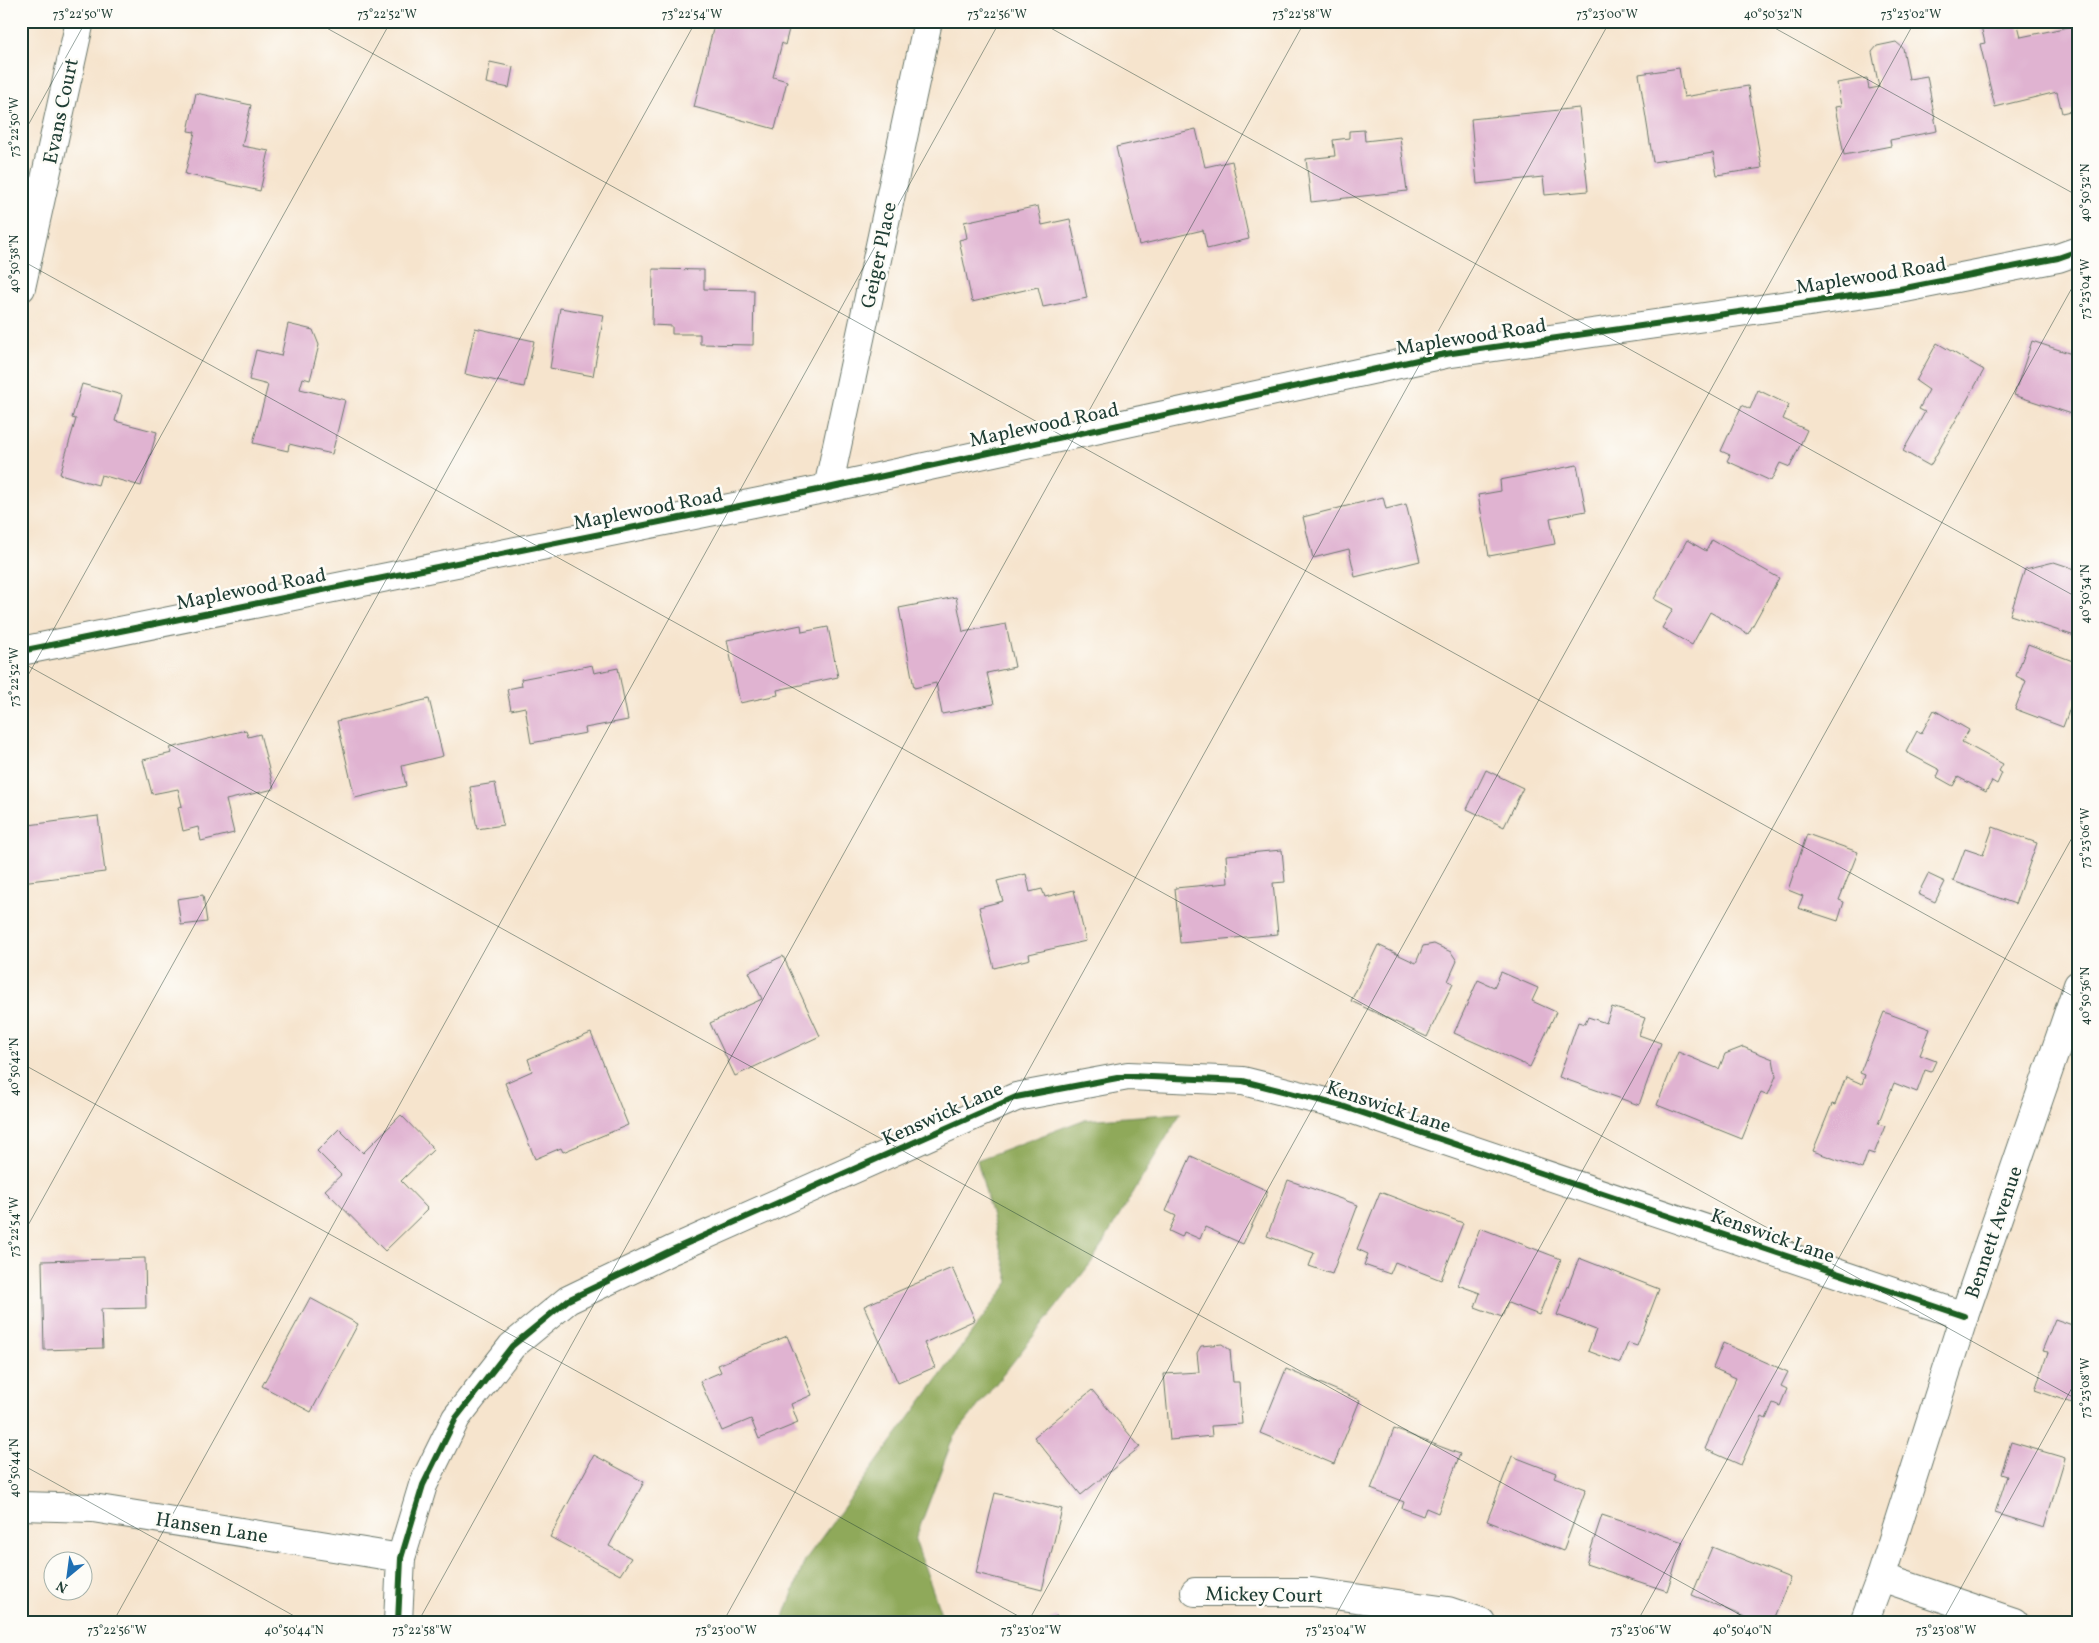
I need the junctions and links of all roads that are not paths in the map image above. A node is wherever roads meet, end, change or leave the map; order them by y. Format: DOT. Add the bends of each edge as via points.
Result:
graph roads {
  1 [pos="80,21"];
  2 [pos="928,21"];
  3 [pos="2078,251"];
  4 [pos="21,288"];
  5 [pos="828,488"];
  6 [pos="21,651"];
  7 [pos="2078,985"];
  8 [pos="1964,1316"];
  9 [pos="21,1506"];
  10 [pos="401,1558"];
  11 [pos="1881,1576"];
  12 [pos="1194,1592"];
  13 [pos="398,1622"];
  14 [pos="1481,1622"];
  15 [pos="1864,1622"];
  16 [pos="2014,1622"];
  1 -- 4 [label="street, Evans Court"];
  2 -- 5 [label="street, Geiger Place"];
  3 -- 5 [label="street, Maplewood Road" via="2058,258 1900,289 1445,354"];
  5 -- 6 [label="street, Maplewood Road"];
  7 -- 8 [label="street, Bennett Avenue"];
  8 -- 10 [label="street, Kenswick Lane" via="1342,1106 1243,1081 1128,1076 1016,1097 672,1250 568,1300 512,1346 456,1418 423,1485"];
  8 -- 11 [label="street, Bennett Avenue"];
  9 -- 10 [label="street, Hansen Lane" via="93,1508"];
  10 -- 13 [label="street, Kenswick Lane"];
  11 -- 15 [label="street, Bennett Avenue"];
  11 -- 16 [label="street"];
  12 -- 14 [label="street, Mickey Court" via="1312,1592 1448,1611"];
}
